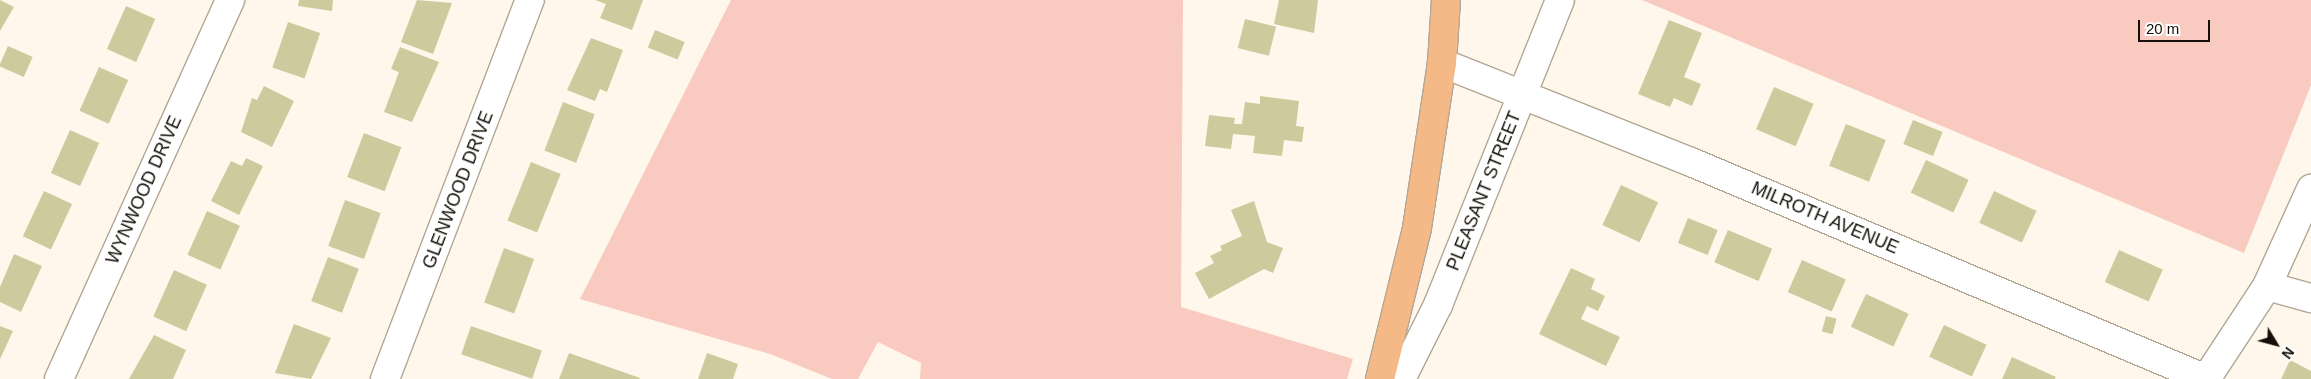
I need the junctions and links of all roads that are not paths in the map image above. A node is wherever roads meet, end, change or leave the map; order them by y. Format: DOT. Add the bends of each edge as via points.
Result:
graph roads {
  1 [pos="230,0"];
  2 [pos="530,0"];
  3 [pos="1446,0"];
  4 [pos="1560,0"];
  5 [pos="1442,63"];
  6 [pos="1524,95"];
  7 [pos="2311,188"];
  8 [pos="2267,286"];
  9 [pos="2311,298"];
  10 [pos="59,379"];
  11 [pos="385,379"];
  12 [pos="1380,379"];
  13 [pos="1401,379"];
  14 [pos="2206,379"];
  1 -- 10 [label="street, WYNWOOD DRIVE"];
  2 -- 11 [label="street, GLENWOOD DRIVE"];
  3 -- 5 [label="main road"];
  4 -- 6 [label="street, PLEASANT STREET"];
  5 -- 6 [label="street, MILROTH AVENUE"];
  5 -- 12 [label="main road" via="1417,228"];
  6 -- 13 [label="street, PLEASANT STREET" via="1438,305"];
  6 -- 14 [label="street, MILROTH AVENUE"];
  7 -- 8 [label="street"];
  8 -- 9 [label="street"];
  8 -- 14 [label="street"];
}
